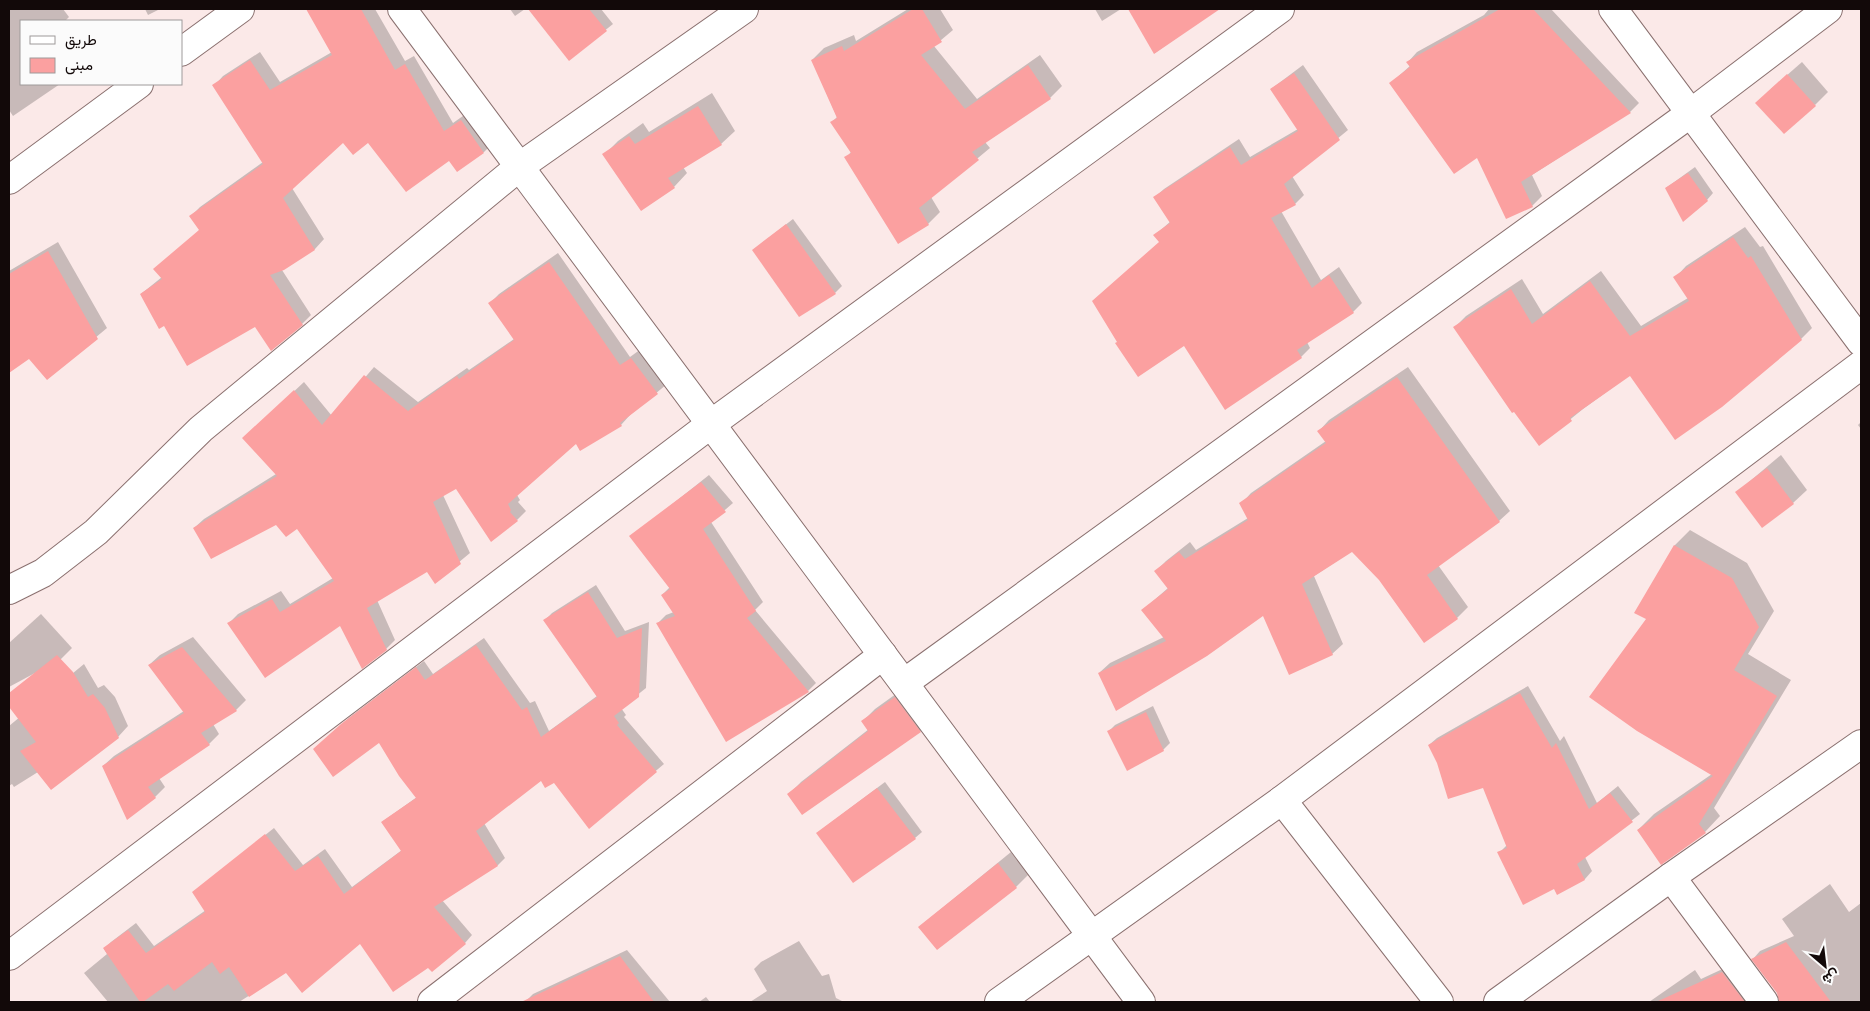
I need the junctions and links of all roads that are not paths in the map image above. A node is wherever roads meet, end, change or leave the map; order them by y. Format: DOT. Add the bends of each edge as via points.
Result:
graph roads {
  1 [pos="240,9"];
  2 [pos="402,9"];
  3 [pos="744,9"];
  4 [pos="1280,9"];
  5 [pos="1613,9"];
  6 [pos="1828,9"];
  7 [pos="182,51"];
  8 [pos="138,85"];
  9 [pos="1691,113"];
  10 [pos="519,167"];
  11 [pos="9,180"];
  12 [pos="1861,342"];
  13 [pos="1861,365"];
  14 [pos="711,424"];
  15 [pos="9,590"];
  16 [pos="883,655"];
  17 [pos="904,683"];
  18 [pos="1861,744"];
  19 [pos="1282,800"];
  20 [pos="1672,877"];
  21 [pos="1091,935"];
  22 [pos="9,956"];
  23 [pos="432,1002"];
  24 [pos="999,1002"];
  25 [pos="1141,1002"];
  26 [pos="1438,1002"];
  27 [pos="1498,1002"];
  28 [pos="1764,1002"];
  1 -- 7 [label="street"];
  2 -- 10 [label="street"];
  3 -- 10 [label="street"];
  4 -- 14 [label="street"];
  5 -- 9 [label="street"];
  6 -- 9 [label="street"];
  8 -- 11 [label="street"];
  9 -- 12 [label="street"];
  9 -- 17 [label="street"];
  10 -- 14 [label="street"];
  10 -- 15 [label="street" via="201,429 96,532 43,573"];
  13 -- 19 [label="street"];
  14 -- 16 [label="street"];
  14 -- 22 [label="street"];
  16 -- 17 [label="street"];
  16 -- 23 [label="street"];
  17 -- 21 [label="street"];
  18 -- 20 [label="street"];
  19 -- 21 [label="street"];
  19 -- 26 [label="street"];
  20 -- 27 [label="street"];
  20 -- 28 [label="street"];
  21 -- 24 [label="street"];
  21 -- 25 [label="street"];
}
